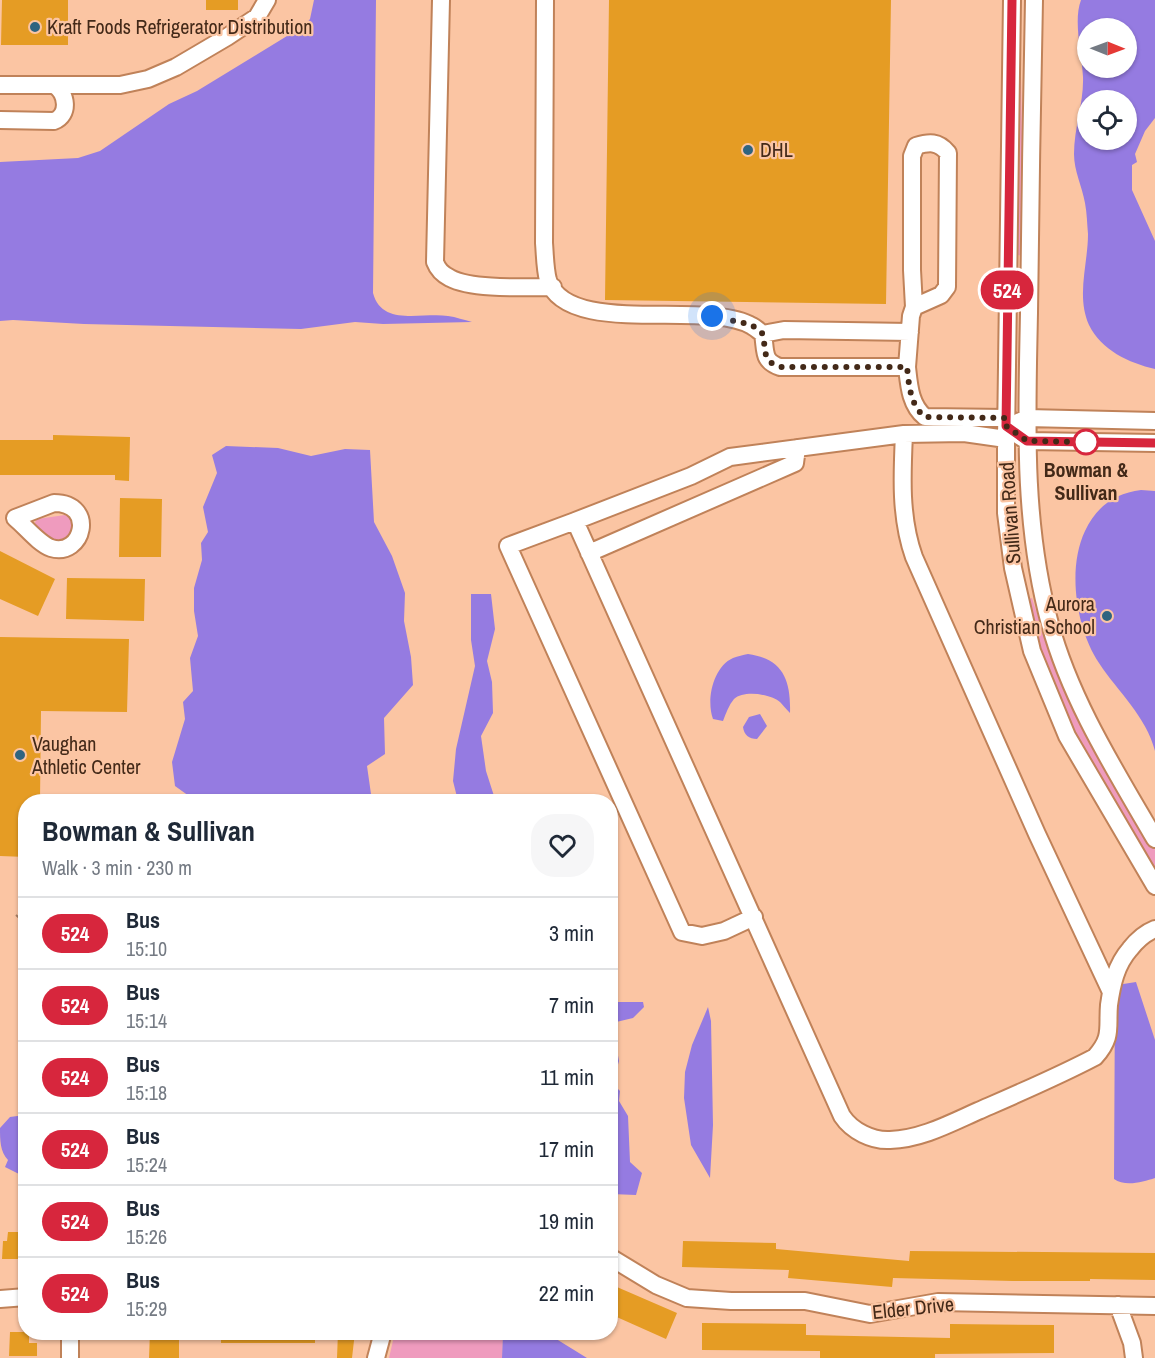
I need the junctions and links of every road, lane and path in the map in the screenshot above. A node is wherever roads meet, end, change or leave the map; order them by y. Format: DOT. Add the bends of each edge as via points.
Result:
graph roads {
  1 [pos="267,0"];
  2 [pos="441,0"];
  3 [pos="545,0"];
  4 [pos="1012,0"];
  5 [pos="1034,0"];
  6 [pos="0,85"];
  7 [pos="54,85"];
  8 [pos="0,120"];
  9 [pos="553,288"];
  10 [pos="914,307"];
  11 [pos="910,332"];
  12 [pos="763,334"];
  13 [pos="907,367"];
  14 [pos="1027,418"];
  15 [pos="1155,421"];
  16 [pos="925,425"];
  17 [pos="1006,428"];
  18 [pos="904,434"];
  19 [pos="1027,441"];
  20 [pos="1155,443"];
  21 [pos="797,448"];
  22 [pos="575,521"];
  23 [pos="590,553"];
  24 [pos="1155,839"];
  25 [pos="1155,886"];
  26 [pos="753,917"];
  27 [pos="1155,929"];
  28 [pos="1111,992"];
  29 [pos="618,1262"];
  30 [pos="18,1298"];
  31 [pos="0,1299"];
  32 [pos="1118,1305"];
  33 [pos="1155,1306"];
  34 [pos="70,1340"];
  35 [pos="380,1340"];
  36 [pos="70,1358"];
  37 [pos="376,1358"];
  38 [pos="1134,1358"];
  1 -- 7 [label="street" via="257,17 148,80 120,85"];
  2 -- 9 [label="street" via="435,262 439,271 451,279 469,284"];
  3 -- 9 [label="street" via="544,243 548,281"];
  4 -- 17 [label="street, Sullivan Road"];
  5 -- 14 [label="street, Sullivan Road"];
  6 -- 7 [label="street"];
  7 -- 8 [label="street" via="63,94 65,105 58,120"];
  9 -- 12 [label="street" via="569,305 586,310 720,317 752,325"];
  10 -- 10 [label="street" via="941,295 946,287 948,153 935,143 916,146 912,156"];
  10 -- 11 [label="street"];
  11 -- 12 [label="street" via="784,330"];
  11 -- 13 [label="street"];
  12 -- 13 [label="street" via="766,357 770,364 780,367"];
  13 -- 16 [label="street" via="914,406"];
  14 -- 15 [label="street"];
  14 -- 17 [label="street"];
  14 -- 19 [label="street, Sullivan Road"];
  16 -- 17 [label="street" via="964,433"];
  16 -- 18 [label="street"];
  17 -- 19 [label="street"];
  17 -- 25 [label="street, Sullivan Road" via="1006,513 1013,568 1032,651 1067,736"];
  18 -- 21 [label="street"];
  18 -- 28 [label="street" via="905,527 914,557"];
  19 -- 20 [label="street"];
  19 -- 24 [label="street, Sullivan Road" via="1031,520 1050,625 1097,739"];
  21 -- 22 [label="street" via="730,457"];
  21 -- 23 [label="street" via="795,464"];
  22 -- 23 [label="street"];
  22 -- 26 [label="street" via="508,546 682,932 702,936"];
  23 -- 26 [label="street"];
  26 -- 28 [label="street" via="842,1116 848,1125 869,1137 888,1140 934,1130 1095,1056 1110,1032"];
  27 -- 28 [label="street" via="1147,932 1120,961"];
  29 -- 32 [label="street, Elder Drive" via="687,1298 805,1301 870,1314 938,1302"];
  30 -- 31 [label="street"];
  32 -- 33 [label="street, Elder Drive"];
  32 -- 38 [label="street"];
  34 -- 36 [label="street"];
  35 -- 37 [label="street"];
}
